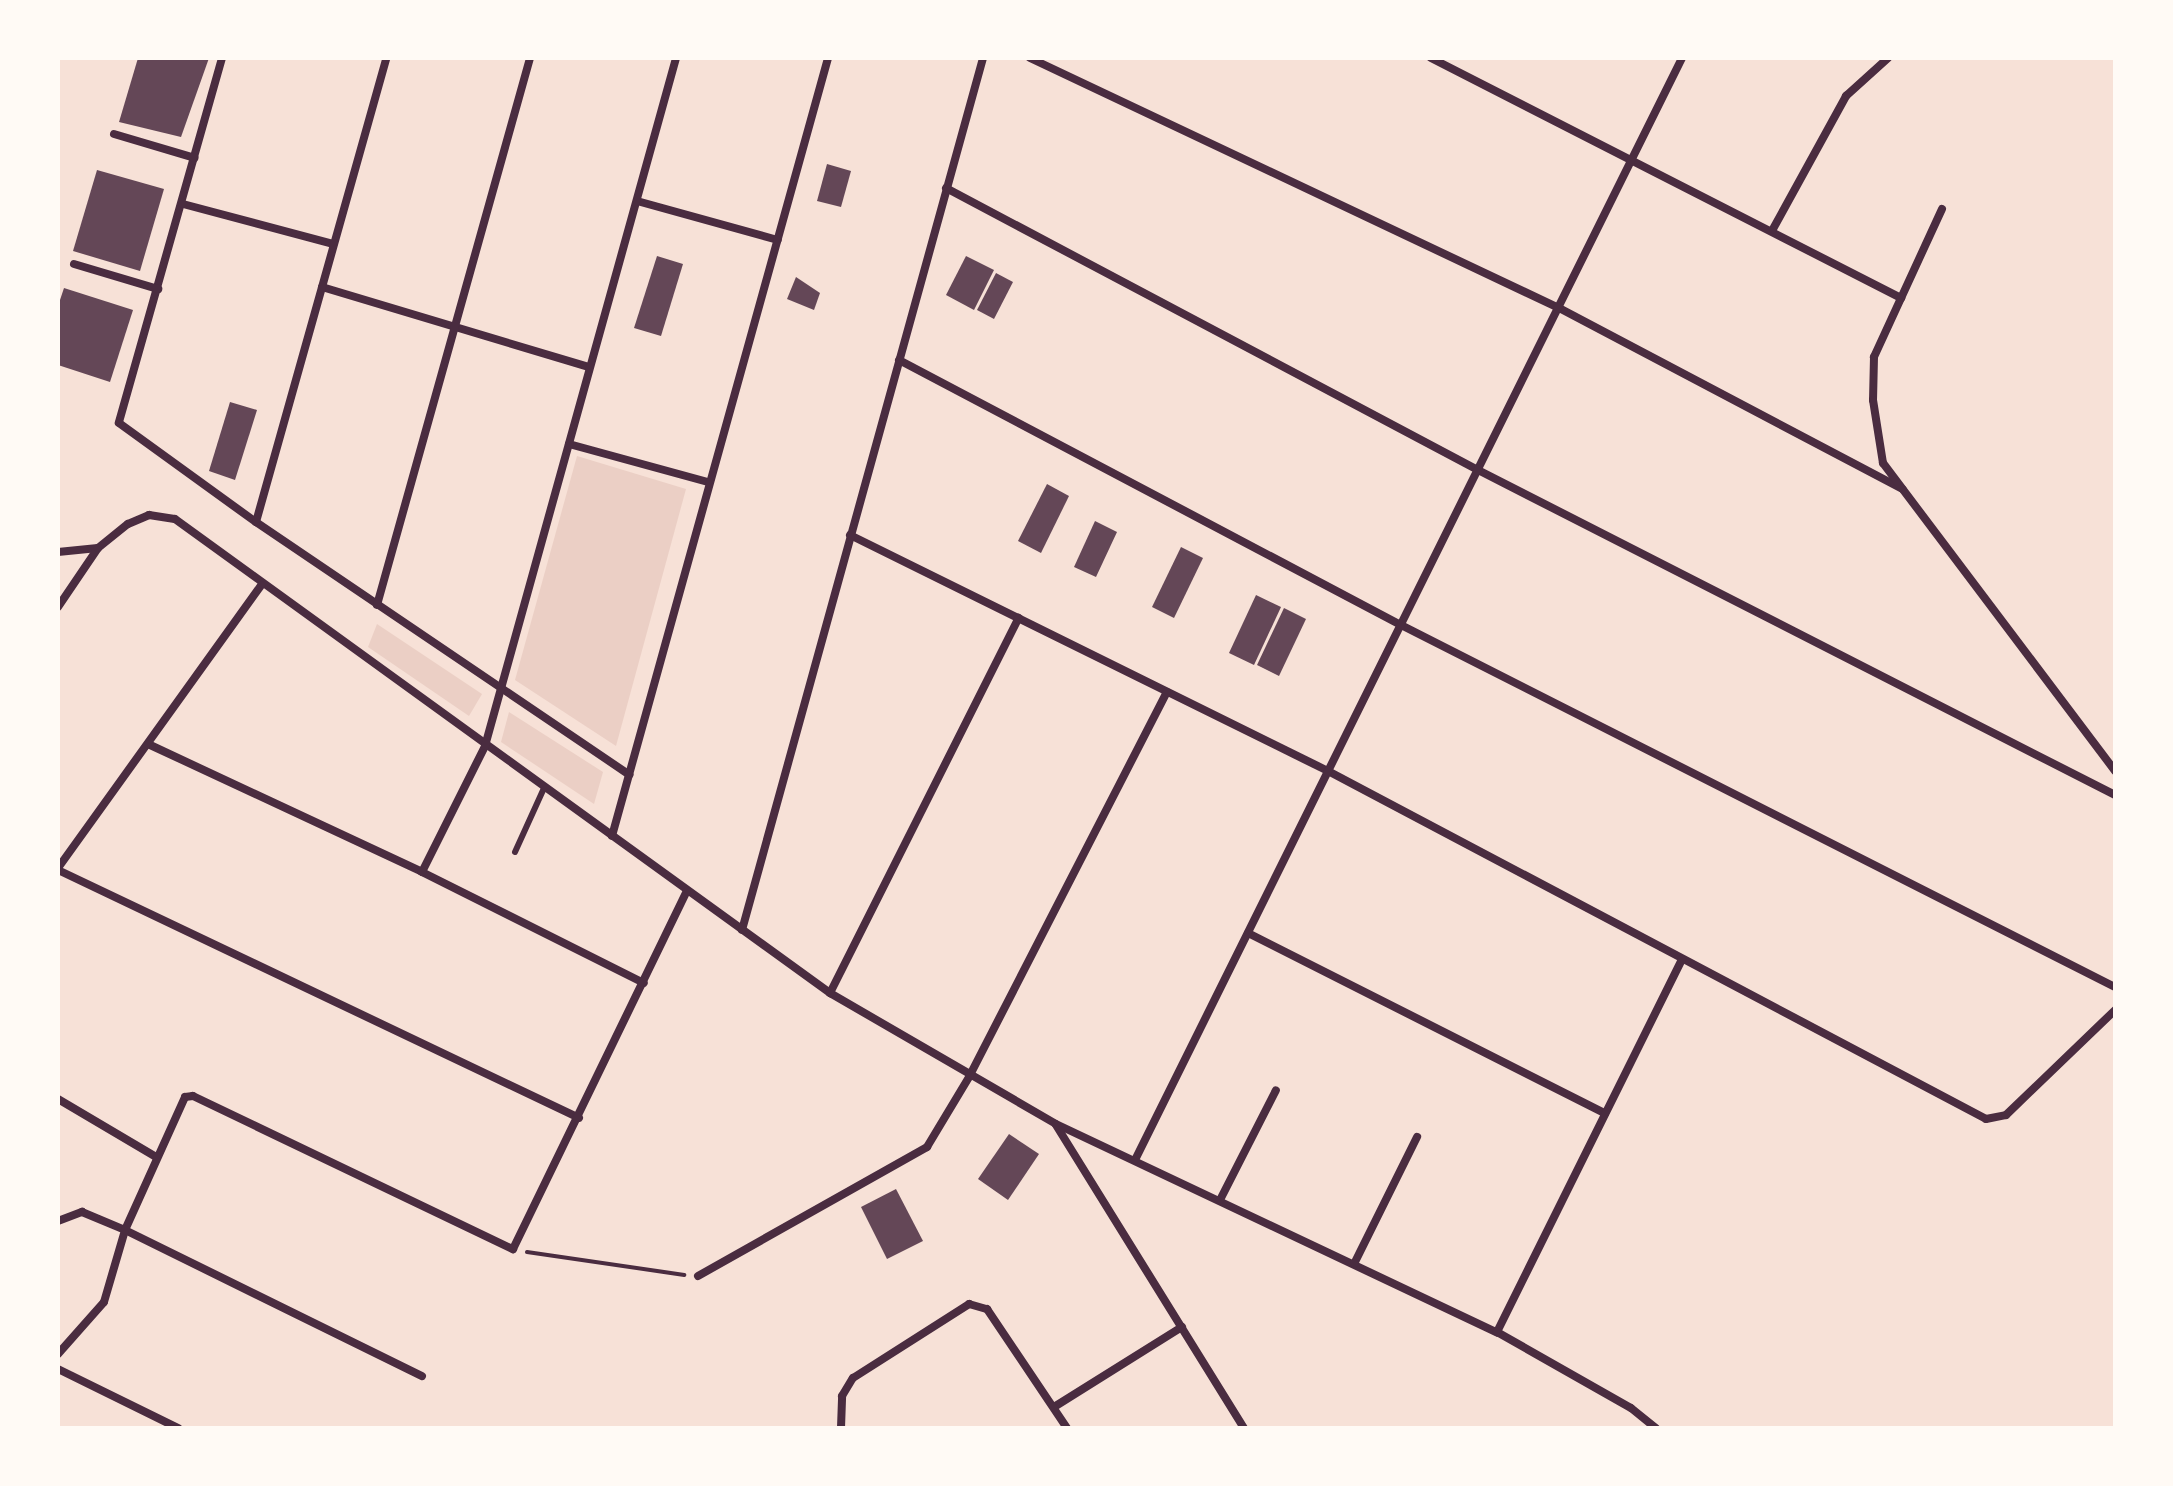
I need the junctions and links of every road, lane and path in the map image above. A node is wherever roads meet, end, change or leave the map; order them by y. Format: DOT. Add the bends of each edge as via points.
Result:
graph roads {
  1 [pos="222,58"];
  2 [pos="386,58"];
  3 [pos="530,58"];
  4 [pos="676,58"];
  5 [pos="828,58"];
  6 [pos="983,58"];
  7 [pos="1030,58"];
  8 [pos="1431,58"];
  9 [pos="1682,58"];
  10 [pos="1888,58"];
  11 [pos="114,134"];
  12 [pos="195,158"];
  13 [pos="1632,159"];
  14 [pos="946,188"];
  15 [pos="637,201"];
  16 [pos="183,204"];
  17 [pos="1942,209"];
  18 [pos="1773,229"];
  19 [pos="778,240"];
  20 [pos="333,244"];
  21 [pos="74,264"];
  22 [pos="322,287"];
  23 [pos="158,289"];
  24 [pos="1901,298"];
  25 [pos="1561,309"];
  26 [pos="454,327"];
  27 [pos="899,360"];
  28 [pos="589,367"];
  29 [pos="569,444"];
  30 [pos="1478,470"];
  31 [pos="708,482"];
  32 [pos="1903,489"];
  33 [pos="256,522"];
  34 [pos="850,535"];
  35 [pos="98,548"];
  36 [pos="58,552"];
  37 [pos="261,585"];
  38 [pos="377,605"];
  39 [pos="58,607"];
  40 [pos="1019,618"];
  41 [pos="1401,625"];
  42 [pos="501,689"];
  43 [pos="1167,692"];
  44 [pos="148,744"];
  45 [pos="485,746"];
  46 [pos="1328,771"];
  47 [pos="2115,771"];
  48 [pos="629,775"];
  49 [pos="544,788"];
  50 [pos="2115,795"];
  51 [pos="612,836"];
  52 [pos="515,852"];
  53 [pos="58,869"];
  54 [pos="422,872"];
  55 [pos="687,891"];
  56 [pos="742,930"];
  57 [pos="1248,933"];
  58 [pos="1682,959"];
  59 [pos="644,983"];
  60 [pos="2115,987"];
  61 [pos="830,993"];
  62 [pos="2115,1010"];
  63 [pos="969,1077"];
  64 [pos="1276,1090"];
  65 [pos="58,1099"];
  66 [pos="1605,1113"];
  67 [pos="579,1118"];
  68 [pos="1056,1124"];
  69 [pos="1417,1137"];
  70 [pos="156,1157"];
  71 [pos="1135,1160"];
  72 [pos="1220,1200"];
  73 [pos="58,1221"];
  74 [pos="125,1230"];
  75 [pos="513,1249"];
  76 [pos="1354,1264"];
  77 [pos="698,1276"];
  78 [pos="1182,1327"];
  79 [pos="1497,1332"];
  80 [pos="58,1354"];
  81 [pos="58,1369"];
  82 [pos="422,1376"];
  83 [pos="1054,1407"];
  84 [pos="178,1428"];
  85 [pos="841,1428"];
  86 [pos="1067,1428"];
  87 [pos="1244,1428"];
  88 [pos="1656,1428"];
  1 -- 12 [label="street"];
  2 -- 20 [label="street"];
  3 -- 26 [label="street"];
  4 -- 15 [label="street"];
  5 -- 19 [label="street"];
  6 -- 14 [label="street"];
  7 -- 25 [label="street"];
  8 -- 13 [label="street"];
  9 -- 13 [label="street"];
  10 -- 18 [label="street" via="1846,96"];
  11 -- 12 [label="street"];
  12 -- 16 [label="street"];
  13 -- 18 [label="street"];
  13 -- 25 [label="street"];
  14 -- 27 [label="street"];
  14 -- 30 [label="street"];
  15 -- 19 [label="street"];
  15 -- 28 [label="street"];
  16 -- 20 [label="street"];
  16 -- 23 [label="street"];
  17 -- 24 [label="street"];
  18 -- 24 [label="street"];
  19 -- 31 [label="street"];
  20 -- 22 [label="street"];
  21 -- 23 [label="street"];
  22 -- 26 [label="street"];
  22 -- 33 [label="street"];
  23 -- 33 [label="street" via="119,423"];
  24 -- 32 [label="street" via="1874,357 1873,400 1883,463"];
  25 -- 30 [label="street"];
  25 -- 32 [label="street"];
  26 -- 28 [label="street"];
  26 -- 38 [label="street"];
  27 -- 34 [label="street"];
  27 -- 41 [label="street"];
  28 -- 29 [label="street"];
  29 -- 31 [label="street"];
  29 -- 42 [label="street"];
  30 -- 41 [label="street"];
  30 -- 50 [label="street"];
  31 -- 48 [label="street"];
  32 -- 47 [label="street"];
  33 -- 38 [label="street"];
  34 -- 40 [label="street"];
  34 -- 56 [label="street"];
  35 -- 36 [label="street"];
  35 -- 37 [label="street" via="139,517 175,519"];
  35 -- 39 [label="street"];
  37 -- 44 [label="street"];
  37 -- 45 [label="street"];
  38 -- 42 [label="street"];
  40 -- 43 [label="street"];
  40 -- 61 [label="street"];
  41 -- 46 [label="street"];
  41 -- 60 [label="street"];
  42 -- 45 [label="street"];
  42 -- 48 [label="street"];
  43 -- 46 [label="street"];
  43 -- 63 [label="street"];
  44 -- 53 [label="street"];
  44 -- 54 [label="street"];
  45 -- 49 [label="street"];
  45 -- 54 [label="street"];
  46 -- 57 [label="street"];
  46 -- 58 [label="street"];
  48 -- 51 [label="street"];
  49 -- 51 [label="street"];
  49 -- 52 [label="lane"];
  51 -- 55 [label="street"];
  53 -- 67 [label="street"];
  54 -- 59 [label="street"];
  55 -- 56 [label="street"];
  55 -- 59 [label="street"];
  56 -- 61 [label="street"];
  57 -- 66 [label="street"];
  57 -- 71 [label="street"];
  58 -- 62 [label="street" via="1986,1119 1998,1120"];
  58 -- 66 [label="street"];
  59 -- 67 [label="street"];
  61 -- 63 [label="street"];
  63 -- 68 [label="street"];
  63 -- 77 [label="street" via="919,1155"];
  64 -- 72 [label="street"];
  65 -- 70 [label="street"];
  66 -- 79 [label="street"];
  67 -- 75 [label="street"];
  68 -- 71 [label="street"];
  68 -- 78 [label="street"];
  69 -- 76 [label="street"];
  70 -- 74 [label="street"];
  70 -- 75 [label="street" via="185,1097 193,1096"];
  71 -- 72 [label="street"];
  72 -- 76 [label="street"];
  73 -- 74 [label="street" via="82,1212"];
  74 -- 80 [label="street" via="104,1302"];
  74 -- 82 [label="street"];
  75 -- 77 [label="path" via="626,1270"];
  76 -- 79 [label="street"];
  78 -- 83 [label="street"];
  78 -- 87 [label="street"];
  79 -- 88 [label="street" via="1631,1408"];
  81 -- 84 [label="street"];
  83 -- 85 [label="street" via="987,1309 969,1304 847,1385"];
  83 -- 86 [label="street"];
}
